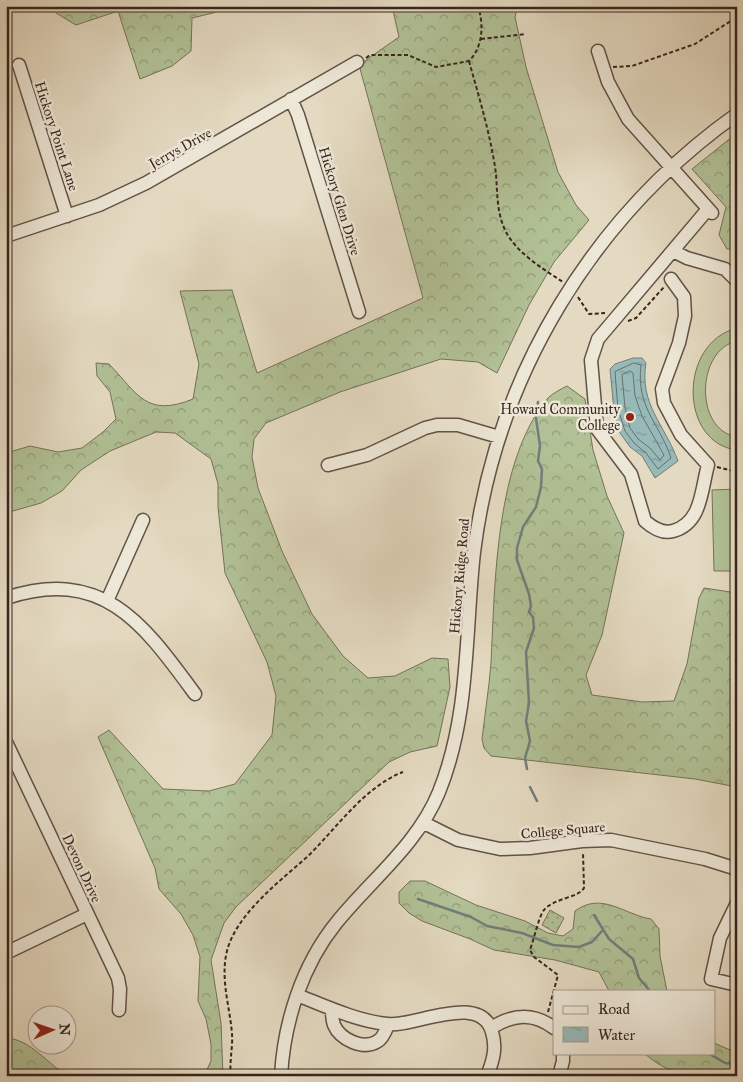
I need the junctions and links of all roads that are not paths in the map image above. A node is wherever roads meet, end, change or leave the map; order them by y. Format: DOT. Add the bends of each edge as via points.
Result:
graph roads {
  1 [pos="598,51"];
  2 [pos="357,62"];
  3 [pos="19,65"];
  4 [pos="291,99"];
  5 [pos="737,114"];
  6 [pos="672,166"];
  7 [pos="67,216"];
  8 [pos="6,236"];
  9 [pos="673,251"];
  10 [pos="671,279"];
  11 [pos="737,282"];
  12 [pos="359,312"];
  13 [pos="499,437"];
  14 [pos="328,465"];
  15 [pos="143,520"];
  16 [pos="6,598"];
  17 [pos="106,601"];
  18 [pos="195,694"];
  19 [pos="6,742"];
  20 [pos="424,823"];
  21 [pos="737,869"];
  22 [pos="737,903"];
  23 [pos="87,914"];
  24 [pos="6,953"];
  25 [pos="737,985"];
  26 [pos="297,995"];
  27 [pos="332,1009"];
  28 [pos="119,1010"];
  29 [pos="388,1025"];
  30 [pos="550,1025"];
  31 [pos="491,1028"];
  32 [pos="563,1054"];
  33 [pos="281,1076"];
  34 [pos="487,1076"];
  35 [pos="559,1076"];
  1 -- 6 [label="street" via="614,94 628,119"];
  2 -- 4 [label="street, Jerrys Drive"];
  3 -- 7 [label="street, Hickory Point Lane"];
  4 -- 7 [label="street, Jerrys Drive" via="146,183"];
  4 -- 12 [label="street, Hickory Glen Drive"];
  5 -- 6 [label="street, Hickory Ridge Road"];
  6 -- 9 [label="street" via="710,211"];
  6 -- 13 [label="street, Hickory Ridge Road" via="614,226 569,288 531,356"];
  7 -- 8 [label="street, Jerrys Drive"];
  9 -- 10 [label="street" via="598,339 591,360 597,428 632,474 645,521 661,531 678,530 694,518 708,465 681,435 664,402 662,389 685,316 684,297"];
  9 -- 11 [label="street" via="724,269"];
  13 -- 14 [label="street" via="458,425 437,425 367,455"];
  13 -- 20 [label="street, Hickory Ridge Road" via="474,553 463,703 438,795"];
  15 -- 17 [label="street"];
  16 -- 17 [label="street" via="29,592 63,590"];
  17 -- 18 [label="street" via="136,620"];
  19 -- 23 [label="street, Devon Drive"];
  20 -- 21 [label="street, College Square" via="458,840 500,849 611,840 705,859"];
  20 -- 26 [label="street, Hickory Ridge Road" via="336,923 311,963"];
  22 -- 25 [label="street" via="720,938 711,979"];
  23 -- 24 [label="street"];
  23 -- 28 [label="street, Devon Drive" via="118,978"];
  26 -- 27 [label="street"];
  26 -- 33 [label="street, Hickory Ridge Road" via="284,1039"];
  27 -- 29 [label="street"];
  27 -- 29 [label="street" via="338,1031 353,1043 368,1045 377,1042"];
  29 -- 31 [label="street" via="465,1012 484,1020"];
  30 -- 31 [label="street" via="538,1018 517,1016"];
  31 -- 34 [label="street" via="494,1054"];
  32 -- 35 [label="street"];
}
